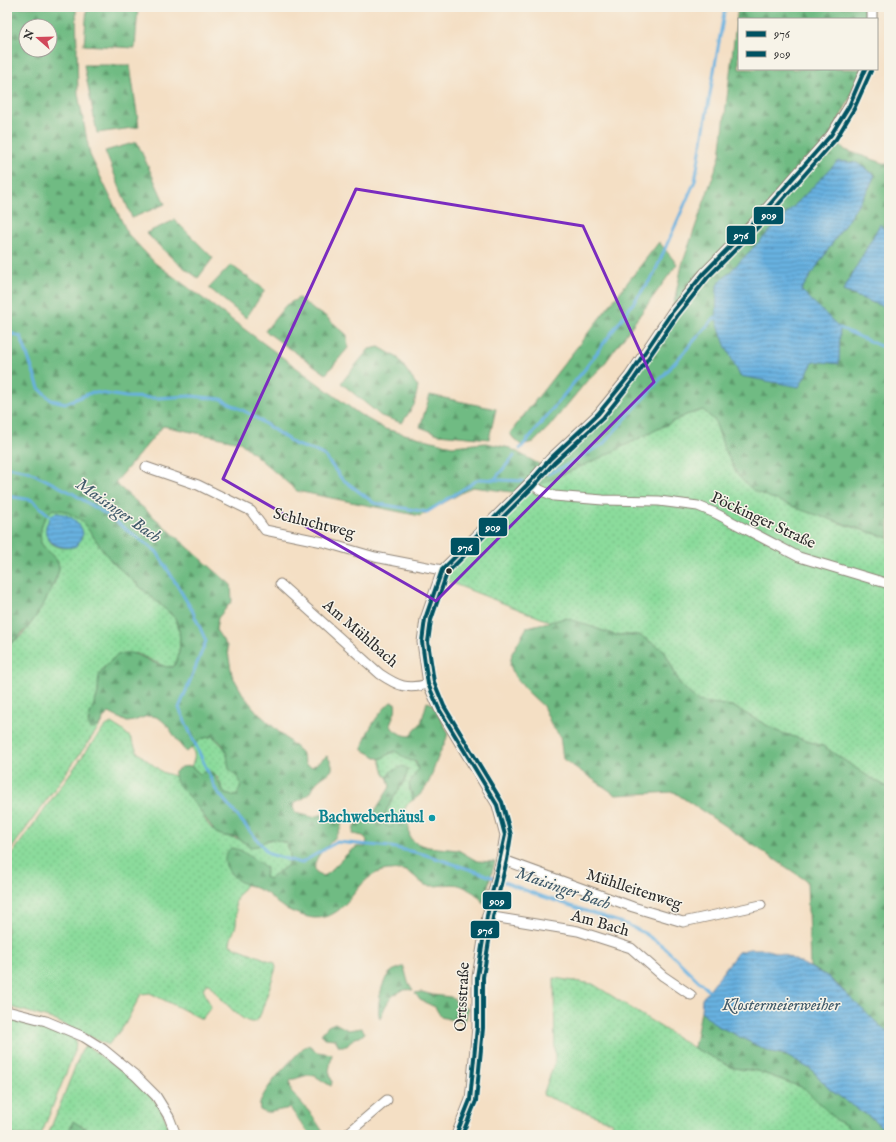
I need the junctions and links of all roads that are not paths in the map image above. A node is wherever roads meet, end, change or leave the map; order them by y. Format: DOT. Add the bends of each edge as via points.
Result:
graph roads {
  1 [pos="872,7"];
  2 [pos="872,18"];
  3 [pos="865,70"];
  4 [pos="146,467"];
  5 [pos="530,482"];
  6 [pos="442,570"];
  7 [pos="280,584"];
  8 [pos="889,584"];
  9 [pos="428,684"];
  10 [pos="501,859"];
  11 [pos="761,905"];
  12 [pos="487,916"];
  13 [pos="691,995"];
  14 [pos="7,1011"];
  15 [pos="387,1100"];
  16 [pos="176,1135"];
  17 [pos="346,1135"];
  18 [pos="456,1135"];
  1 -- 2 [label="street"];
  3 -- 5 [label="street" via="849,106 831,135 757,219 704,273 672,312 629,376 598,414 550,459"];
  4 -- 6 [label="street, Schluchtweg" via="198,485 251,511 265,530"];
  5 -- 6 [label="street"];
  5 -- 8 [label="street, Pöckinger Straße" via="554,496 659,501 698,506 798,557"];
  6 -- 9 [label="street, Ortsstraße" via="425,620 422,642"];
  7 -- 9 [label="street, Am Mühlbach" via="380,674 397,685 415,688"];
  9 -- 10 [label="street, Ortsstraße" via="439,709 497,805 505,835"];
  10 -- 11 [label="street, Mühlleitenweg" via="683,922"];
  10 -- 12 [label="street, Ortsstraße"];
  12 -- 13 [label="street, Am Bach" via="578,931 631,948 663,976"];
  12 -- 18 [label="street, Ortsstraße" via="477,977 477,1027 470,1100"];
  14 -- 16 [label="street" via="46,1021 84,1037 103,1049 156,1096"];
  15 -- 17 [label="street"];
}
